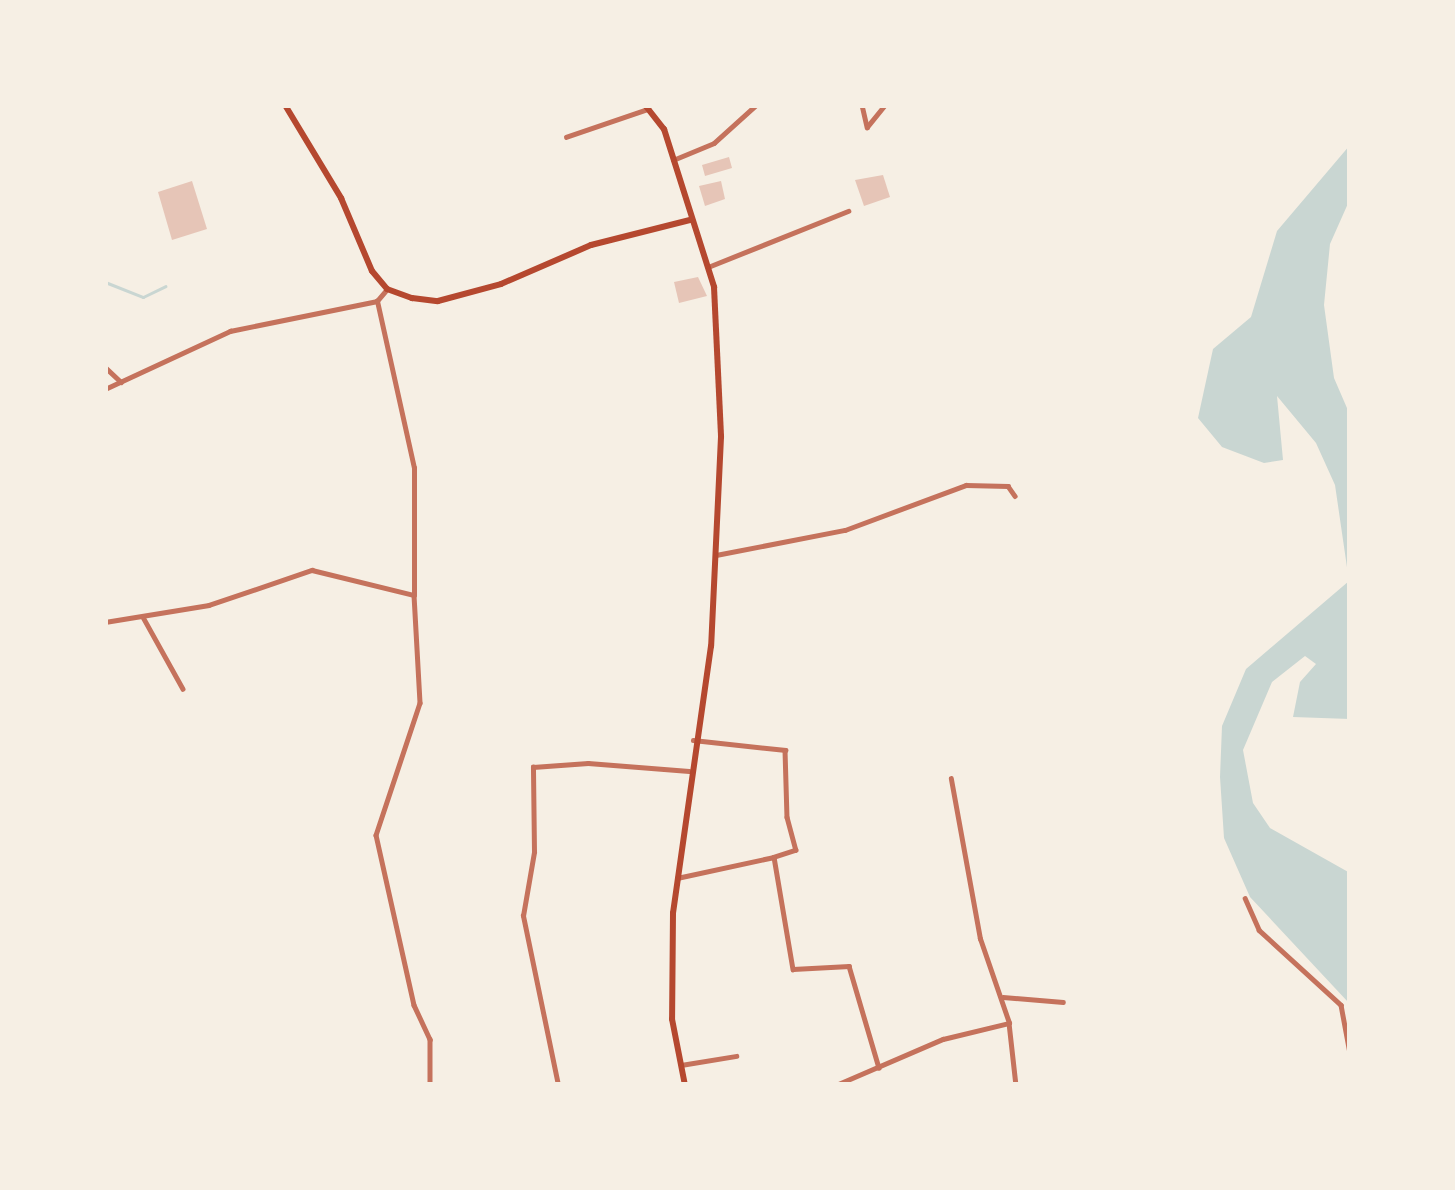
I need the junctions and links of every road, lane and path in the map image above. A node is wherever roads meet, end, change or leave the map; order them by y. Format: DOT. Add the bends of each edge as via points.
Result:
graph roads {
  1 [pos="285,105"];
  2 [pos="756,105"];
  3 [pos="862,105"];
  4 [pos="884,105"];
  5 [pos="647,107"];
  6 [pos="566,137"];
  7 [pos="673,160"];
  8 [pos="848,211"];
  9 [pos="691,220"];
  10 [pos="708,267"];
  11 [pos="387,289"];
  12 [pos="377,301"];
  13 [pos="105,367"];
  14 [pos="122,382"];
  15 [pos="105,389"];
  16 [pos="1015,496"];
  17 [pos="716,555"];
  18 [pos="414,595"];
  19 [pos="143,617"];
  20 [pos="105,622"];
  21 [pos="183,689"];
  22 [pos="693,740"];
  23 [pos="689,771"];
  24 [pos="951,779"];
  25 [pos="774,857"];
  26 [pos="676,878"];
  27 [pos="1245,898"];
  28 [pos="1003,997"];
  29 [pos="1064,1002"];
  30 [pos="1346,1009"];
  31 [pos="1009,1023"];
  32 [pos="1350,1052"];
  33 [pos="736,1056"];
  34 [pos="681,1065"];
  35 [pos="880,1068"];
  36 [pos="430,1085"];
  37 [pos="559,1085"];
  38 [pos="685,1085"];
  39 [pos="836,1085"];
  40 [pos="1016,1085"];
  1 -- 11 [label="main road"];
  2 -- 7 [label="street" via="714,143"];
  3 -- 4 [label="street" via="867,127"];
  5 -- 6 [label="street"];
  5 -- 7 [label="main road"];
  7 -- 9 [label="main road"];
  8 -- 10 [label="street"];
  9 -- 10 [label="main road"];
  9 -- 11 [label="main road" via="591,244 539,272 438,301"];
  10 -- 17 [label="main road" via="721,437"];
  11 -- 12 [label="street"];
  12 -- 14 [label="street" via="230,331"];
  12 -- 18 [label="street" via="414,468"];
  13 -- 14 [label="street"];
  14 -- 15 [label="street"];
  16 -- 17 [label="street" via="1008,486 966,484 845,530"];
  17 -- 22 [label="main road" via="711,646"];
  18 -- 19 [label="street" via="312,570"];
  18 -- 36 [label="street" via="420,703 376,835 414,1005 430,1039"];
  19 -- 20 [label="street"];
  19 -- 21 [label="street"];
  22 -- 23 [label="main road"];
  22 -- 25 [label="street" via="785,750 796,850"];
  23 -- 26 [label="main road"];
  23 -- 37 [label="street" via="533,767 534,852 524,916"];
  24 -- 28 [label="street" via="980,939"];
  25 -- 26 [label="street"];
  25 -- 35 [label="street" via="793,969 849,966"];
  26 -- 34 [label="main road" via="672,1019"];
  27 -- 30 [label="street" via="1259,931"];
  28 -- 29 [label="street"];
  28 -- 31 [label="street"];
  30 -- 32 [label="street"];
  31 -- 35 [label="street" via="943,1039"];
  31 -- 40 [label="street"];
  33 -- 34 [label="street"];
  34 -- 38 [label="main road"];
  35 -- 39 [label="street"];
}
